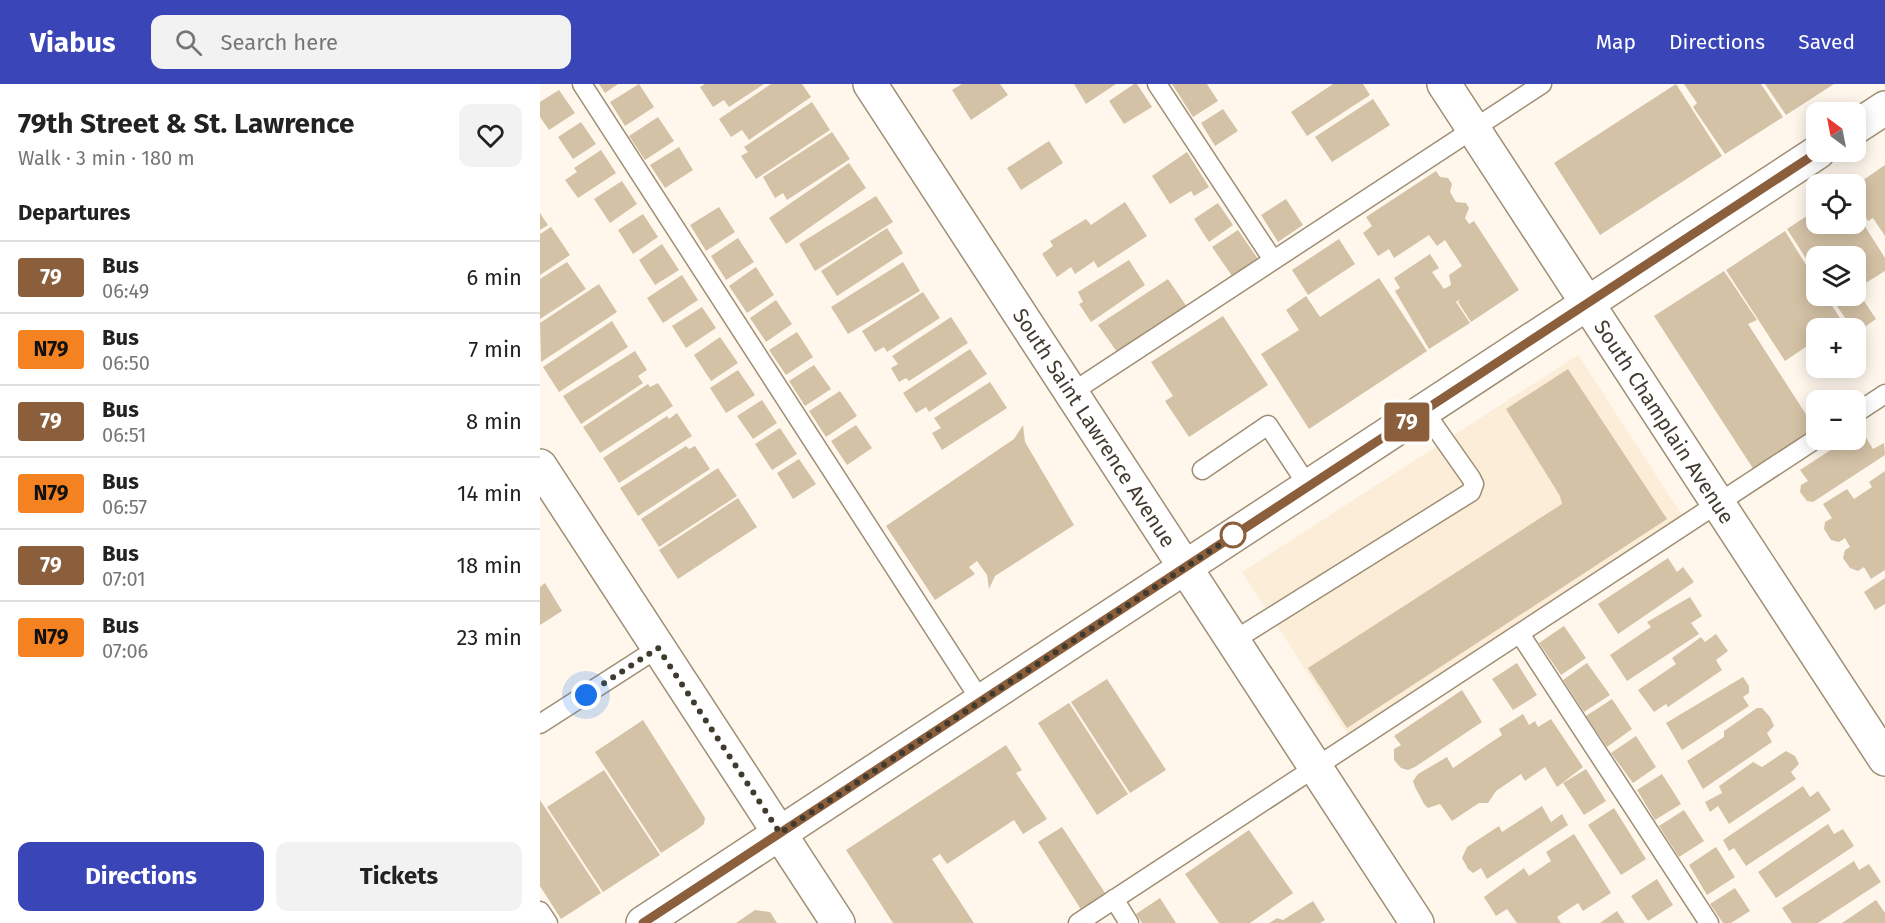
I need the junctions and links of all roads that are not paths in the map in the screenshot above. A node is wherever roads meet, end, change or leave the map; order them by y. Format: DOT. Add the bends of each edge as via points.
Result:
graph roads {
  1 [pos="582,84"];
  2 [pos="870,84"];
  3 [pos="1157,84"];
  4 [pos="1444,84"];
  5 [pos="1542,84"];
  6 [pos="1885,108"];
  7 [pos="1866,120"];
  8 [pos="1473,129"];
  9 [pos="1806,160"];
  10 [pos="1273,260"];
  11 [pos="1587,303"];
  12 [pos="1071,393"];
  13 [pos="1885,394"];
  14 [pos="1866,406"];
  15 [pos="1424,411"];
  16 [pos="1806,447"];
  17 [pos="540,466"];
  18 [pos="1202,470"];
  19 [pos="1308,486"];
  20 [pos="1718,504"];
  21 [pos="1185,567"];
  22 [pos="1520,634"];
  23 [pos="1233,641"];
  24 [pos="658,648"];
  25 [pos="981,701"];
  26 [pos="540,724"];
  27 [pos="1885,759"];
  28 [pos="1315,767"];
  29 [pos="780,833"];
  30 [pos="1114,899"];
  31 [pos="540,911"];
  32 [pos="548,923"];
  33 [pos="643,923"];
  34 [pos="838,923"];
  35 [pos="1078,923"];
  36 [pos="1130,923"];
  37 [pos="1417,923"];
  38 [pos="1709,923"];
  1 -- 25 [label="lane"];
  2 -- 12 [label="street, South Saint Lawrence Avenue"];
  3 -- 10 [label="lane"];
  4 -- 8 [label="street, South Champlain Avenue"];
  5 -- 8 [label="lane"];
  6 -- 7 [label="street"];
  8 -- 10 [label="lane"];
  8 -- 11 [label="street, South Champlain Avenue"];
  9 -- 11 [label="street"];
  10 -- 12 [label="lane"];
  11 -- 15 [label="street"];
  11 -- 20 [label="street, South Champlain Avenue"];
  12 -- 21 [label="street, South Saint Lawrence Avenue"];
  13 -- 14 [label="lane"];
  15 -- 19 [label="street"];
  15 -- 23 [label="lane" via="1471,478 1471,492"];
  16 -- 20 [label="lane"];
  17 -- 24 [label="street"];
  18 -- 19 [label="lane" via="1268,425"];
  19 -- 21 [label="street"];
  20 -- 22 [label="lane"];
  20 -- 27 [label="street, South Champlain Avenue"];
  21 -- 23 [label="street, South Saint Lawrence Avenue"];
  21 -- 25 [label="street"];
  22 -- 28 [label="lane"];
  22 -- 38 [label="lane"];
  23 -- 28 [label="street, South Saint Lawrence Avenue"];
  24 -- 26 [label="lane"];
  24 -- 29 [label="street"];
  25 -- 29 [label="street"];
  28 -- 30 [label="lane"];
  28 -- 37 [label="street, South Saint Lawrence Avenue"];
  29 -- 33 [label="street"];
  29 -- 34 [label="street"];
  30 -- 35 [label="lane"];
  30 -- 36 [label="lane"];
  31 -- 32 [label="lane"];
}
